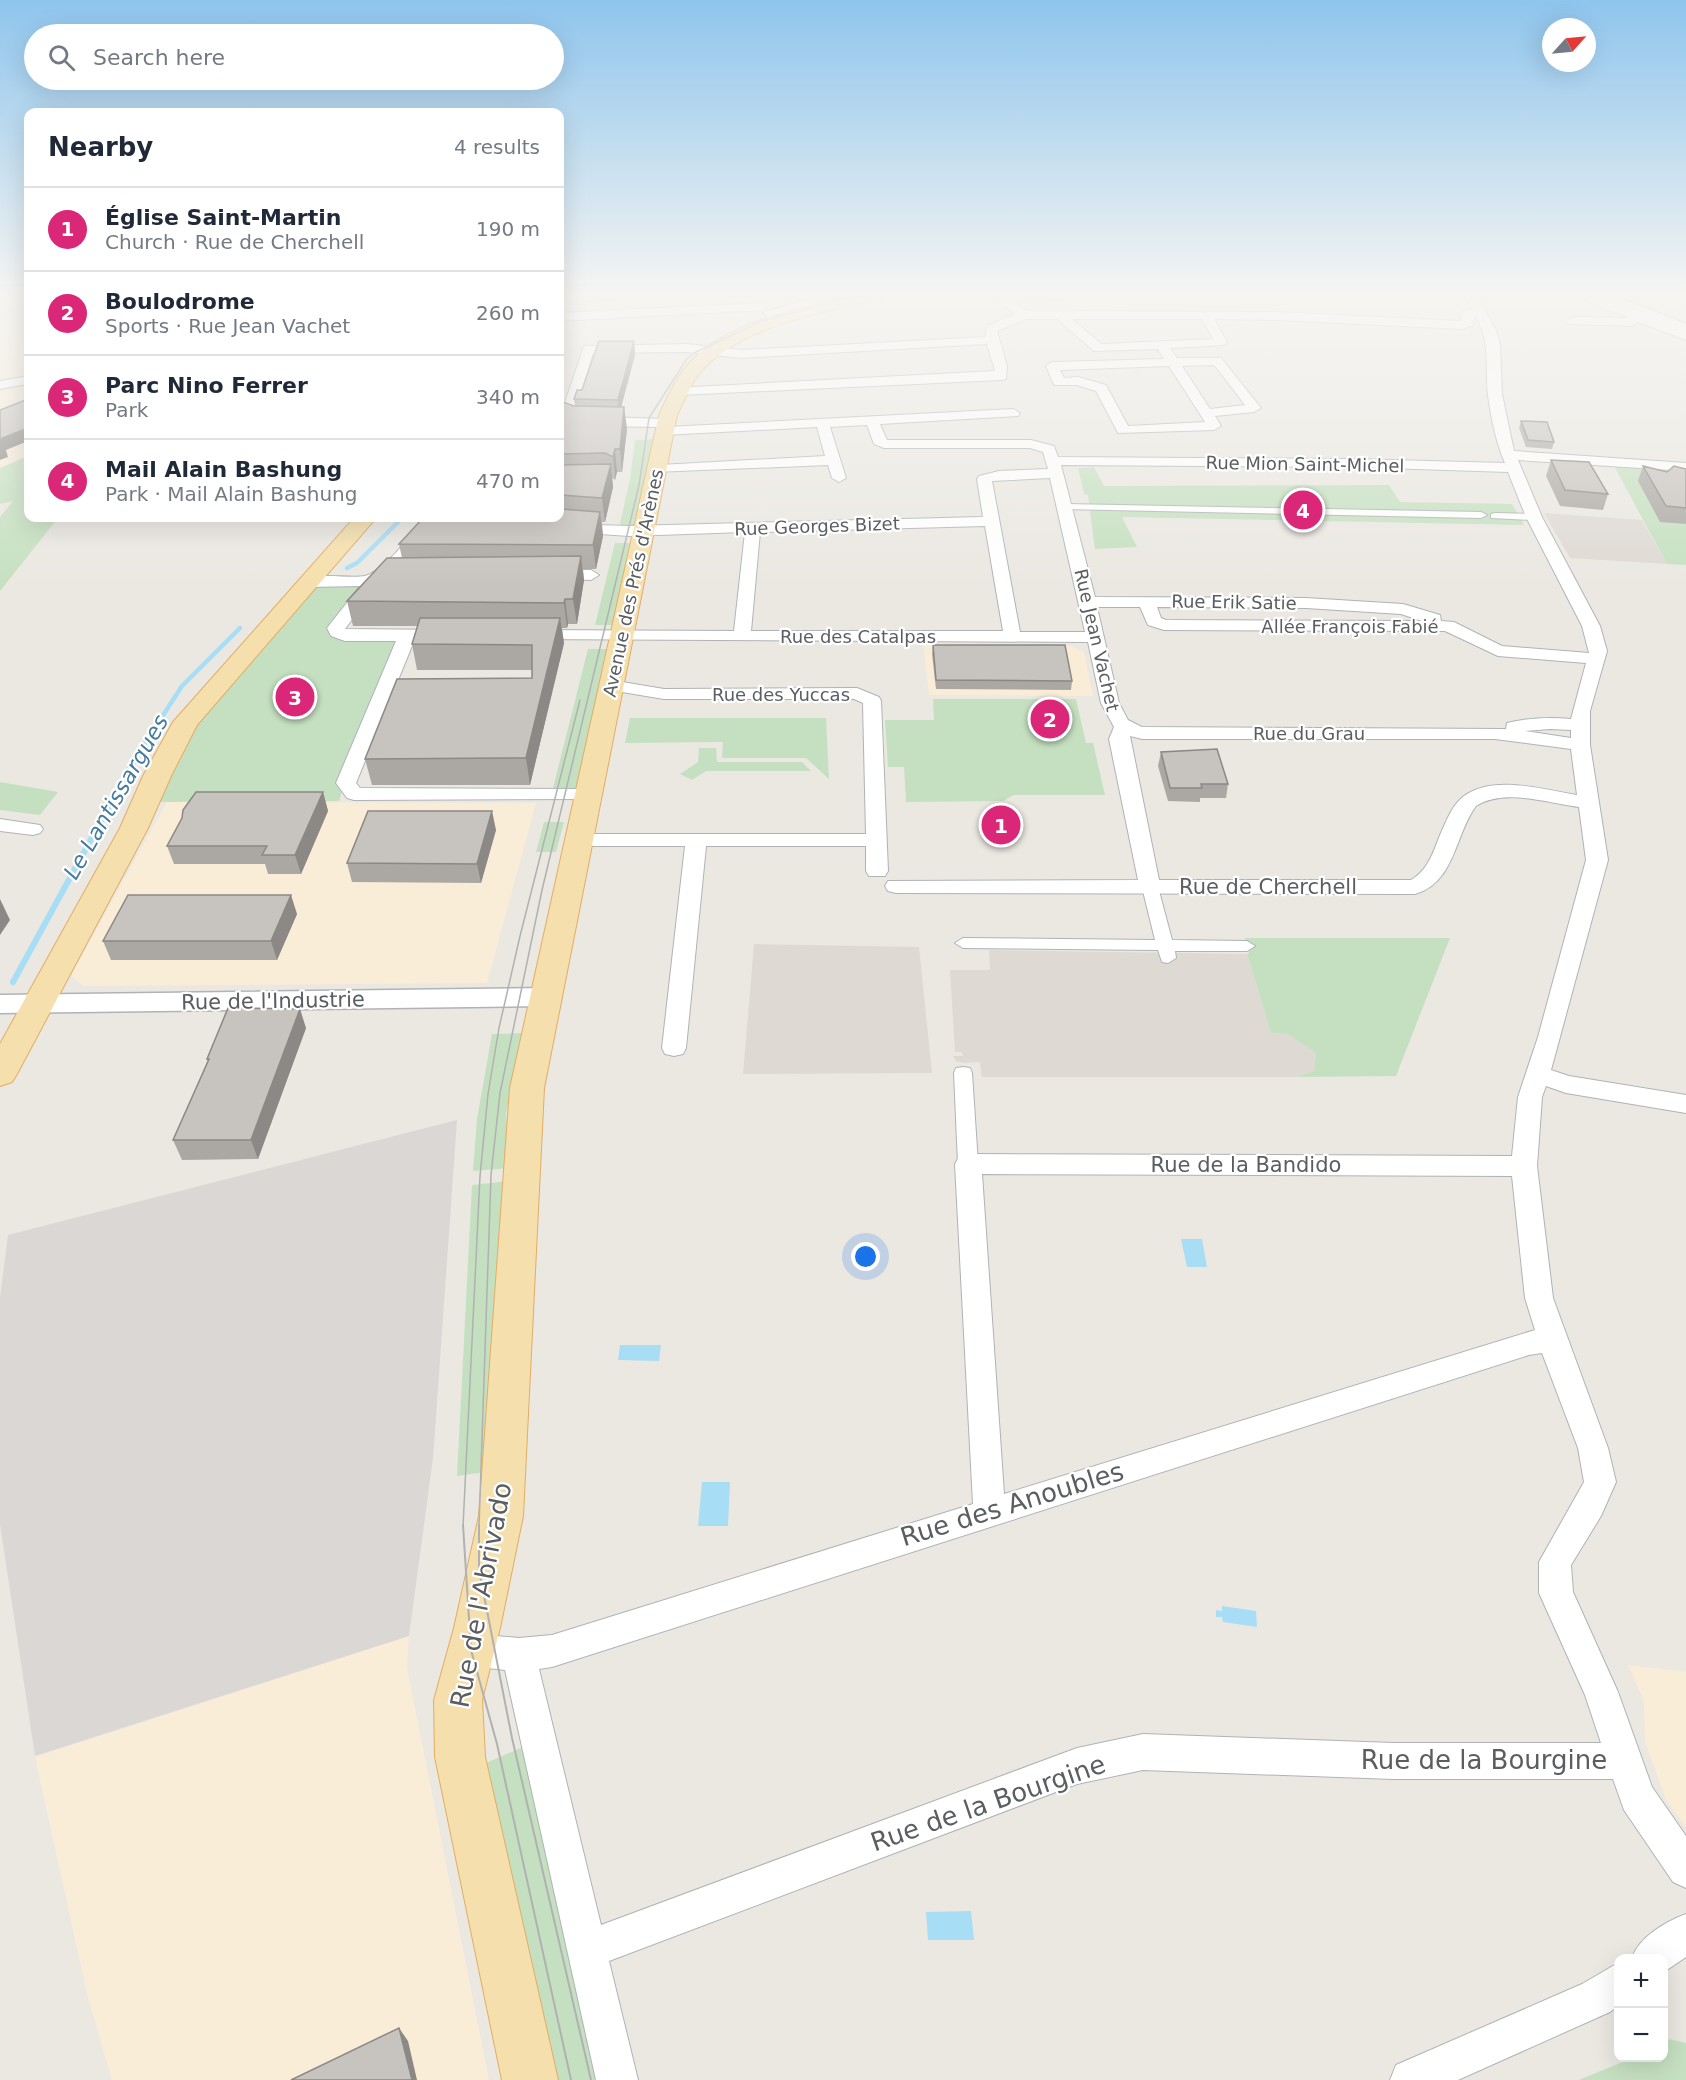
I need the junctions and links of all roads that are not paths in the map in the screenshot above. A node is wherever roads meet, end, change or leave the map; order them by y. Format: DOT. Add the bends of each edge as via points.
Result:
graph roads {
  1 [pos="573,392"];
  2 [pos="679,392"];
  3 [pos="919,392"];
  4 [pos="1103,392"];
  5 [pos="1193,392"];
  6 [pos="1242,392"];
  7 [pos="1495,392"];
  8 [pos="1013,413"];
  9 [pos="1207,413"];
  10 [pos="928,417"];
  11 [pos="872,420"];
  12 [pos="822,422"];
  13 [pos="665,427"];
  14 [pos="1045,446"];
  15 [pos="833,460"];
  16 [pos="1512,461"];
  17 [pos="1097,462"];
  18 [pos="1686,466"];
  19 [pos="1055,467"];
  20 [pos="658,469"];
  21 [pos="839,478"];
  22 [pos="1066,507"];
  23 [pos="1534,517"];
  24 [pos="991,521"];
  25 [pos="362,522"];
  26 [pos="429,523"];
  27 [pos="551,525"];
  28 [pos="753,527"];
  29 [pos="447,531"];
  30 [pos="642,531"];
  31 [pos="534,575"];
  32 [pos="591,575"];
  33 [pos="409,576"];
  34 [pos="376,578"];
  35 [pos="309,582"];
  36 [pos="1088,602"];
  37 [pos="1146,602"];
  38 [pos="1448,626"];
  39 [pos="470,635"];
  40 [pos="518,635"];
  41 [pos="407,636"];
  42 [pos="621,636"];
  43 [pos="742,636"];
  44 [pos="1012,636"];
  45 [pos="1095,637"];
  46 [pos="1596,659"];
  47 [pos="622,687"];
  48 [pos="1123,728"];
  49 [pos="1580,735"];
  50 [pos="586,795"];
  51 [pos="1586,802"];
  52 [pos="0,825"];
  53 [pos="33,829"];
  54 [pos="696,839"];
  55 [pos="577,840"];
  56 [pos="874,840"];
  57 [pos="877,871"];
  58 [pos="896,886"];
  59 [pos="1150,887"];
  60 [pos="963,943"];
  61 [pos="1247,946"];
  62 [pos="1166,951"];
  63 [pos="545,997"];
  64 [pos="0,1004"];
  65 [pos="37,1004"];
  66 [pos="674,1047"];
  67 [pos="963,1073"];
  68 [pos="0,1074"];
  69 [pos="1538,1074"];
  70 [pos="1686,1104"];
  71 [pos="968,1164"];
  72 [pos="1524,1166"];
  73 [pos="1552,1340"];
  74 [pos="989,1511"];
  75 [pos="495,1652"];
  76 [pos="1623,1761"];
  77 [pos="1686,1869"];
  78 [pos="1686,1933"];
  79 [pos="587,1950"];
  80 [pos="1659,1954"];
  81 [pos="1614,1986"];
  82 [pos="530,2080"];
  83 [pos="617,2080"];
  84 [pos="1411,2080"];
  1 -- 13 [label="street" via="565,416 571,421"];
  2 -- 13 [label="main road, Avenue des Prés d'Arènes"];
  3 -- 10 [label="street"];
  4 -- 9 [label="street" via="1123,430 1214,426"];
  5 -- 9 [label="street"];
  6 -- 9 [label="street" via="1254,408"];
  7 -- 16 [label="street"];
  8 -- 10 [label="street"];
  10 -- 11 [label="street"];
  11 -- 12 [label="street"];
  11 -- 14 [label="street" via="879,441 884,444"];
  12 -- 13 [label="street"];
  12 -- 15 [label="street"];
  13 -- 20 [label="main road, Avenue des Prés d'Arènes"];
  14 -- 17 [label="street" via="1069,445"];
  14 -- 19 [label="street"];
  15 -- 20 [label="street"];
  15 -- 21 [label="street"];
  16 -- 17 [label="street, Rue Mion Saint-Michel"];
  16 -- 18 [label="street, Rue Mion Saint-Michel"];
  16 -- 23 [label="street"];
  17 -- 19 [label="street, Rue Mion Saint-Michel"];
  19 -- 22 [label="street, Rue Jean Vachet"];
  19 -- 24 [label="street, Rue Mion Saint-Michel" via="984,479"];
  20 -- 30 [label="main road, Avenue des Prés d'Arènes"];
  22 -- 23 [label="street"];
  22 -- 36 [label="street, Rue Jean Vachet"];
  23 -- 46 [label="street" via="1591,627 1598,651"];
  24 -- 28 [label="street, Rue Georges Bizet"];
  24 -- 44 [label="street"];
  25 -- 35 [label="main road"];
  26 -- 29 [label="street"];
  26 -- 34 [label="street"];
  27 -- 30 [label="street, Rue Georges Bizet"];
  28 -- 30 [label="street, Rue Georges Bizet"];
  28 -- 43 [label="street"];
  30 -- 42 [label="main road, Avenue des Prés d'Arènes"];
  31 -- 32 [label="street"];
  33 -- 34 [label="street"];
  34 -- 35 [label="street"];
  34 -- 41 [label="street" via="336,628 337,632 345,636"];
  35 -- 65 [label="main road" via="186,722 134,828"];
  36 -- 37 [label="street, Rue Erik Satie"];
  36 -- 45 [label="street, Rue Jean Vachet"];
  37 -- 38 [label="street, Rue Erik Satie" via="1306,603 1403,609"];
  37 -- 38 [label="street, Allée François Fabié" via="1154,621 1164,625"];
  38 -- 46 [label="street, Allée François Fabié" via="1498,651"];
  39 -- 41 [label="street"];
  40 -- 42 [label="street, Rue des Catalpas"];
  41 -- 50 [label="street" via="346,783 354,794"];
  42 -- 43 [label="street, Rue des Catalpas"];
  42 -- 50 [label="main road, Avenue des Prés d'Arènes"];
  43 -- 44 [label="street, Rue des Catalpas"];
  44 -- 45 [label="street, Rue des Catalpas"];
  45 -- 48 [label="street, Rue Jean Vachet" via="1114,718"];
  46 -- 49 [label="street" via="1583,700"];
  47 -- 56 [label="street, Rue des Yuccas" via="664,694 867,696 872,701"];
  48 -- 49 [label="street, Rue du Grau" via="1142,733"];
  48 -- 59 [label="street, Rue Jean Vachet" via="1119,738"];
  49 -- 51 [label="street"];
  50 -- 55 [label="main road, Avenue des Prés d'Arènes"];
  51 -- 59 [label="street, Rue de Cherchell" via="1502,793 1478,795 1467,803 1434,872 1427,882 1416,887"];
  51 -- 69 [label="street" via="1597,860"];
  52 -- 53 [label="street"];
  54 -- 55 [label="street"];
  54 -- 56 [label="street"];
  54 -- 66 [label="street"];
  55 -- 63 [label="main road, Avenue des Prés d'Arènes"];
  56 -- 57 [label="street, Rue des Yuccas"];
  58 -- 59 [label="street, Rue de Cherchell"];
  59 -- 62 [label="street"];
  60 -- 62 [label="street"];
  61 -- 62 [label="street"];
  63 -- 65 [label="street, Rue de l'Industrie"];
  63 -- 75 [label="main road, Rue de l'Abrivado" via="524,1117"];
  64 -- 65 [label="street, Rue de l'Industrie"];
  65 -- 68 [label="main road"];
  67 -- 71 [label="street"];
  69 -- 70 [label="street" via="1566,1084"];
  69 -- 72 [label="street" via="1530,1097"];
  71 -- 72 [label="street, Rue de la Bandido"];
  71 -- 74 [label="street"];
  72 -- 73 [label="street" via="1539,1298"];
  73 -- 74 [label="street, Rue des Anoubles" via="1529,1342"];
  73 -- 76 [label="street" via="1593,1448 1600,1482 1590,1506 1555,1562 1556,1593 1601,1692"];
  74 -- 75 [label="street, Rue des Anoubles" via="552,1651"];
  75 -- 79 [label="street, Rue de l'Abrivado"];
  75 -- 82 [label="main road, Rue de l'Abrivado" via="458,1700 460,1757"];
  76 -- 77 [label="street" via="1637,1797"];
  76 -- 79 [label="street, Rue de la Bourgine" via="1393,1761 1143,1752 1077,1767"];
  78 -- 80 [label="street"];
  79 -- 83 [label="street, Rue de l'Abrivado"];
  81 -- 84 [label="street" via="1596,1998"];
}
